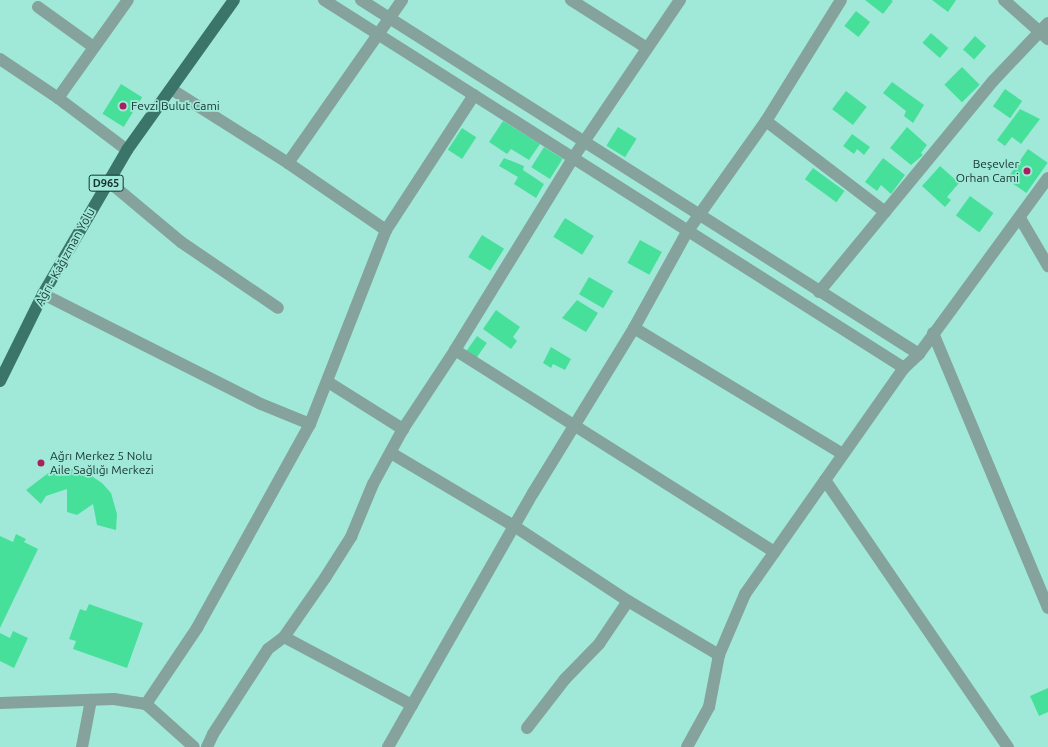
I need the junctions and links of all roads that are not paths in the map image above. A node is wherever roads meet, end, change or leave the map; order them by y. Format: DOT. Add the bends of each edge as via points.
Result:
graph roads {
  1 [pos="128,0"];
  2 [pos="234,0"];
  3 [pos="324,0"];
  4 [pos="361,0"];
  5 [pos="402,0"];
  6 [pos="571,0"];
  7 [pos="680,0"];
  8 [pos="841,0"];
  9 [pos="1004,0"];
  10 [pos="38,7"];
  11 [pos="389,18"];
  12 [pos="1046,31"];
  13 [pos="377,34"];
  14 [pos="92,46"];
  15 [pos="647,48"];
  16 [pos="0,59"];
  17 [pos="171,89"];
  18 [pos="474,95"];
  19 [pos="58,98"];
  20 [pos="766,121"];
  21 [pos="584,142"];
  22 [pos="127,150"];
  23 [pos="573,158"];
  24 [pos="288,163"];
  25 [pos="1048,178"];
  26 [pos="108,181"];
  27 [pos="885,212"];
  28 [pos="698,214"];
  29 [pos="1020,218"];
  30 [pos="386,230"];
  31 [pos="687,232"];
  32 [pos="1048,266"];
  33 [pos="819,292"];
  34 [pos="43,294"];
  35 [pos="278,308"];
  36 [pos="634,328"];
  37 [pos="933,333"];
  38 [pos="455,350"];
  39 [pos="919,354"];
  40 [pos="904,368"];
  41 [pos="0,381"];
  42 [pos="328,382"];
  43 [pos="310,424"];
  44 [pos="576,426"];
  45 [pos="403,429"];
  46 [pos="391,453"];
  47 [pos="843,454"];
  48 [pos="825,480"];
  49 [pos="514,526"];
  50 [pos="775,552"];
  51 [pos="628,601"];
  52 [pos="1048,608"];
  53 [pos="284,637"];
  54 [pos="719,655"];
  55 [pos="91,700"];
  56 [pos="0,703"];
  57 [pos="146,704"];
  58 [pos="412,705"];
  59 [pos="527,728"];
  60 [pos="82,747"];
  61 [pos="194,747"];
  62 [pos="207,747"];
  63 [pos="388,747"];
  64 [pos="687,747"];
  65 [pos="1008,747"];
  1 -- 14 [label="street"];
  2 -- 17 [label="main road, Ağrı - Kağızman Yolu / D965"];
  3 -- 13 [label="street"];
  4 -- 11 [label="street"];
  5 -- 11 [label="street"];
  6 -- 15 [label="street"];
  7 -- 15 [label="street"];
  8 -- 20 [label="street"];
  9 -- 12 [label="street"];
  10 -- 14 [label="street"];
  11 -- 13 [label="street"];
  11 -- 21 [label="street"];
  12 -- 27 [label="street" via="993,81"];
  13 -- 18 [label="street"];
  13 -- 24 [label="street"];
  14 -- 19 [label="street"];
  15 -- 21 [label="street"];
  16 -- 19 [label="street"];
  17 -- 22 [label="main road, Ağrı - Kağızman Yolu / D965"];
  17 -- 24 [label="street"];
  18 -- 23 [label="street"];
  18 -- 30 [label="street"];
  19 -- 22 [label="street"];
  20 -- 27 [label="street"];
  20 -- 28 [label="street"];
  21 -- 23 [label="street"];
  21 -- 28 [label="street"];
  22 -- 26 [label="main road, Ağrı - Kağızman Yolu / D965"];
  23 -- 31 [label="street"];
  23 -- 38 [label="street"];
  24 -- 30 [label="street"];
  25 -- 29 [label="street"];
  26 -- 34 [label="main road, Ağrı - Kağızman Yolu / D965"];
  26 -- 35 [label="street" via="181,242"];
  27 -- 33 [label="street"];
  28 -- 31 [label="street"];
  28 -- 33 [label="street"];
  29 -- 32 [label="street"];
  29 -- 37 [label="street"];
  30 -- 42 [label="street" via="376,250"];
  31 -- 36 [label="street"];
  31 -- 40 [label="street"];
  33 -- 39 [label="street"];
  34 -- 41 [label="main road, Ağrı - Kağızman Yolu / D965"];
  34 -- 43 [label="street" via="261,404"];
  36 -- 44 [label="street"];
  36 -- 47 [label="street"];
  37 -- 39 [label="street"];
  37 -- 52 [label="street"];
  38 -- 44 [label="street"];
  38 -- 45 [label="street"];
  39 -- 40 [label="street"];
  40 -- 47 [label="street"];
  42 -- 43 [label="street"];
  42 -- 45 [label="street"];
  43 -- 57 [label="street" via="197,628"];
  44 -- 49 [label="street"];
  44 -- 50 [label="street"];
  45 -- 46 [label="street"];
  46 -- 49 [label="street"];
  46 -- 53 [label="street" via="373,484 351,537"];
  47 -- 48 [label="street"];
  48 -- 50 [label="street"];
  48 -- 65 [label="street"];
  49 -- 51 [label="street"];
  49 -- 58 [label="street"];
  50 -- 54 [label="street" via="745,594"];
  51 -- 54 [label="street"];
  51 -- 59 [label="street" via="599,644 565,679"];
  53 -- 58 [label="street"];
  53 -- 62 [label="street" via="268,649"];
  54 -- 64 [label="street" via="709,707"];
  55 -- 56 [label="street"];
  55 -- 57 [label="street" via="114,699"];
  55 -- 60 [label="street"];
  57 -- 61 [label="street"];
  58 -- 63 [label="street"];
}
